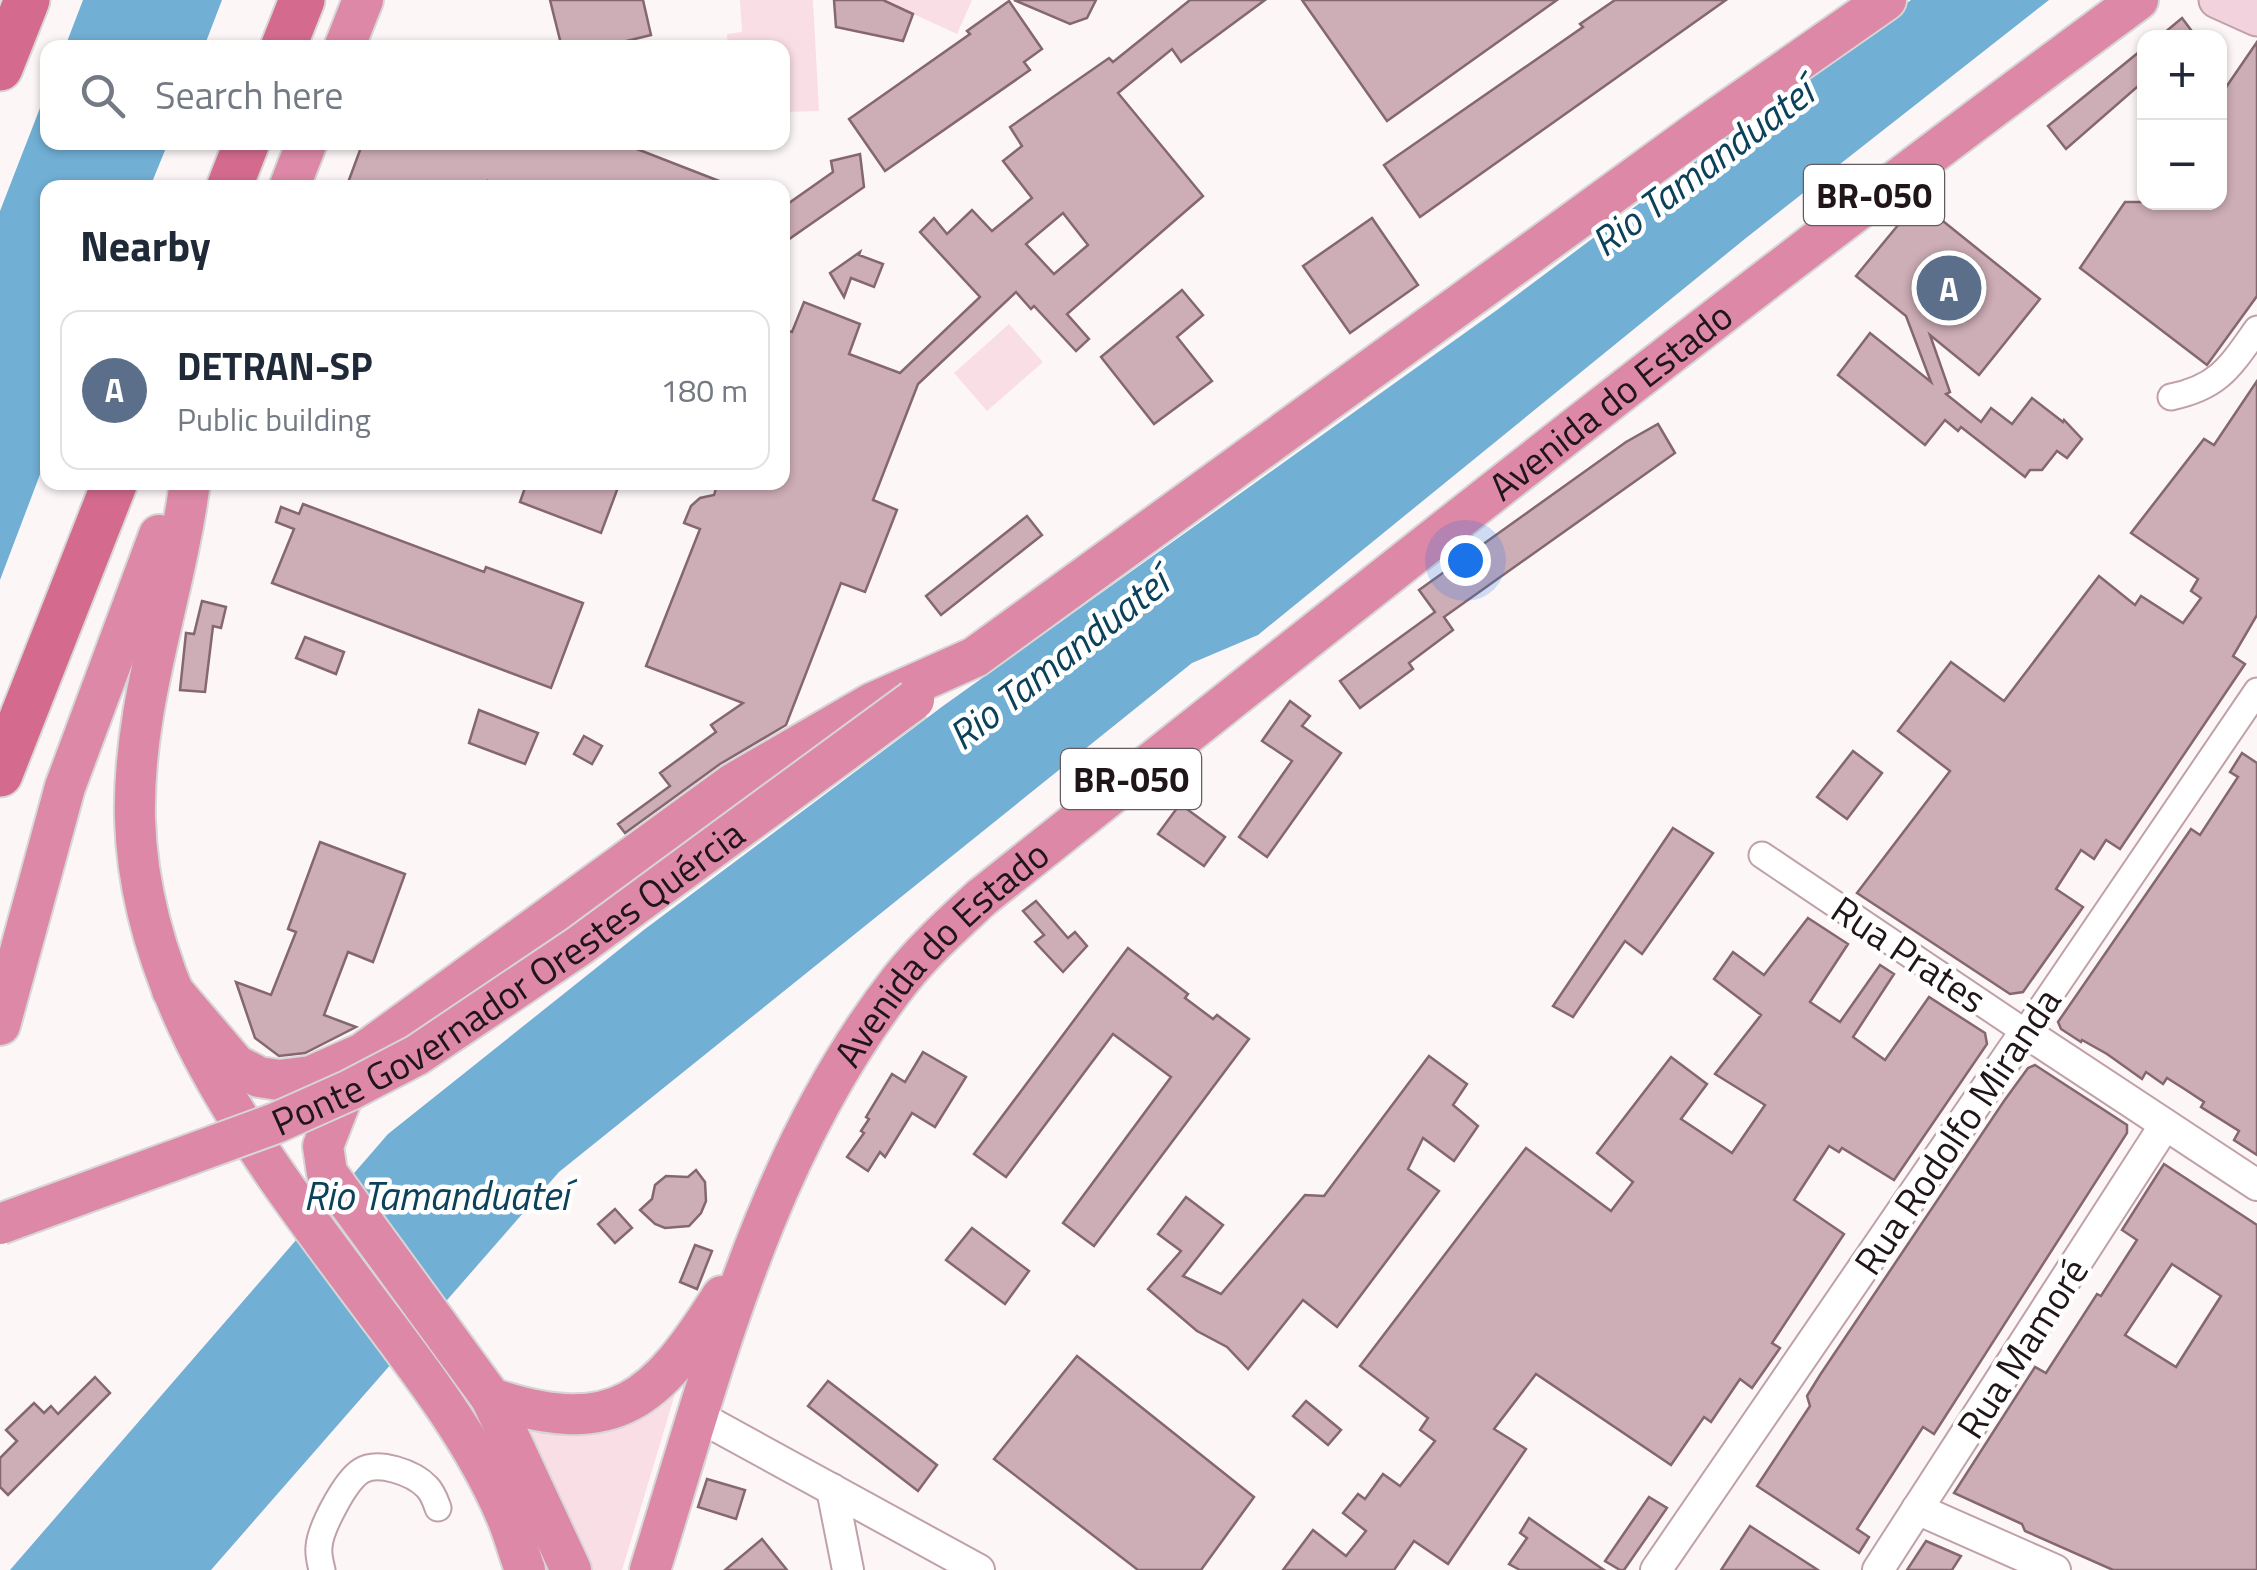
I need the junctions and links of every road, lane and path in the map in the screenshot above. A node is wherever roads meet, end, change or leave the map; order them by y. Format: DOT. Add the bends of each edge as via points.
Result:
graph roads {
  1 [pos="27,0"];
  2 [pos="302,0"];
  3 [pos="363,0"];
  4 [pos="1886,0"];
  5 [pos="2138,0"];
  6 [pos="2216,0"];
  7 [pos="2257,18"];
  8 [pos="287,40"];
  9 [pos="347,40"];
  10 [pos="0,68"];
  11 [pos="244,150"];
  12 [pos="303,150"];
  13 [pos="232,180"];
  14 [pos="292,180"];
  15 [pos="2257,329"];
  16 [pos="2171,397"];
  17 [pos="112,490"];
  18 [pos="176,490"];
  19 [pos="188,490"];
  20 [pos="975,657"];
  21 [pos="2257,691"];
  22 [pos="0,774"];
  23 [pos="1762,855"];
  24 [pos="172,990"];
  25 [pos="0,1025"];
  26 [pos="2025,1032"];
  27 [pos="363,1053"];
  28 [pos="2165,1124"];
  29 [pos="2257,1185"];
  30 [pos="0,1224"];
  31 [pos="751,1251"];
  32 [pos="484,1388"];
  33 [pos="698,1416"];
  34 [pos="832,1489"];
  35 [pos="438,1508"];
  36 [pos="1917,1510"];
  37 [pos="322,1570"];
  38 [pos="525,1570"];
  39 [pos="571,1570"];
  40 [pos="650,1570"];
  41 [pos="848,1570"];
  42 [pos="979,1570"];
  43 [pos="1656,1570"];
  44 [pos="1878,1570"];
  45 [pos="2055,1570"];
  1 -- 10 [label="highway"];
  2 -- 8 [label="highway"];
  3 -- 9 [label="highway"];
  4 -- 20 [label="highway"];
  5 -- 31 [label="highway, Avenida do Estado / BR-050" via="1628,384 981,898 936,939 870,1022 785,1170"];
  6 -- 7 [label="main road"];
  11 -- 13 [label="highway"];
  12 -- 14 [label="highway"];
  15 -- 16 [label="street" via="2222,376"];
  17 -- 22 [label="highway"];
  18 -- 25 [label="highway" via="65,787"];
  19 -- 24 [label="highway" via="146,690 135,792 145,907"];
  20 -- 27 [label="highway" via="889,694 734,783"];
  20 -- 30 [label="highway, Ponte Governador Orestes Quércia, bridge" via="418,1055 276,1123"];
  21 -- 26 [label="street, Rua Rodolfo Miranda"];
  23 -- 26 [label="street, Rua Prates"];
  24 -- 27 [label="highway" via="236,1065 260,1077 312,1076"];
  24 -- 38 [label="highway" via="212,1072 280,1178 440,1398 505,1512"];
  26 -- 28 [label="street, Rua Prates"];
  26 -- 43 [label="street, Rua Rodolfo Miranda"];
  27 -- 32 [label="highway" via="328,1131 326,1173"];
  28 -- 29 [label="street, Rua Prates"];
  28 -- 36 [label="street, Rua Mamoré"];
  31 -- 32 [label="highway" via="665,1377 637,1399 572,1416 527,1410"];
  31 -- 33 [label="highway, Avenida do Estado / BR-050"];
  32 -- 39 [label="highway"];
  33 -- 34 [label="street"];
  33 -- 40 [label="highway, Avenida do Estado / BR-050"];
  34 -- 41 [label="street"];
  34 -- 42 [label="street"];
  35 -- 37 [label="street" via="420,1480 376,1467 362,1470 321,1535"];
  36 -- 44 [label="street, Rua Mamoré"];
  36 -- 45 [label="street"];
}
